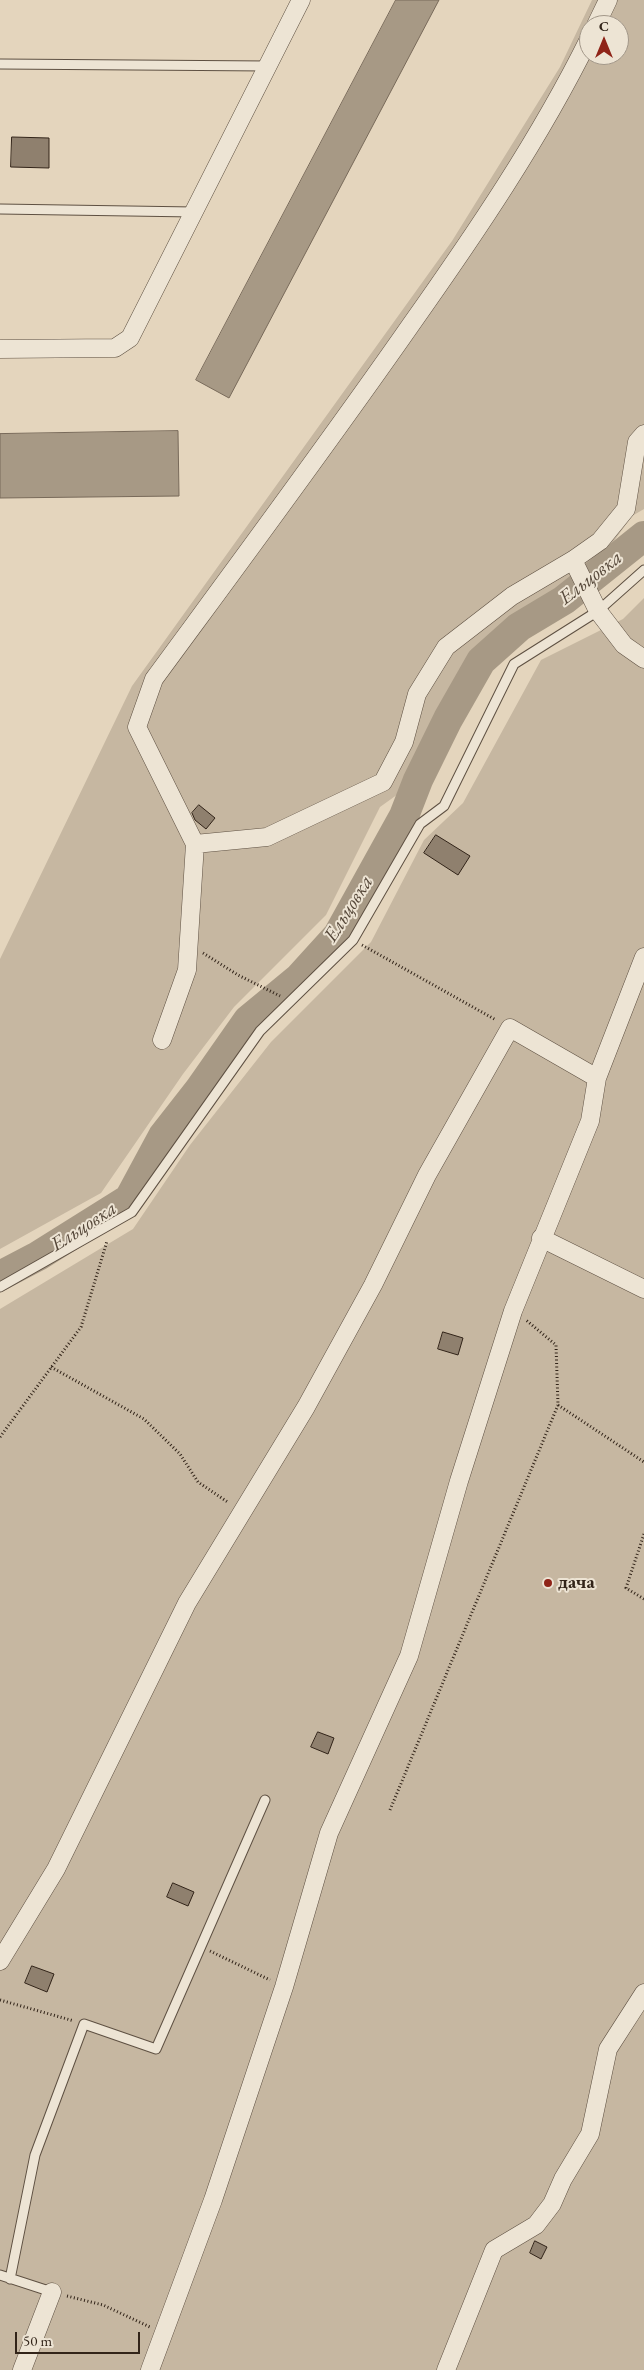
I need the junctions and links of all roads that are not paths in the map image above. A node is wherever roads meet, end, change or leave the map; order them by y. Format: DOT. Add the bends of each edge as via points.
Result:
graph roads {
  1 [pos="302,0"];
  2 [pos="608,0"];
  3 [pos="601,15"];
  4 [pos="579,59"];
  5 [pos="0,64"];
  6 [pos="268,66"];
  7 [pos="0,209"];
  8 [pos="194,212"];
  9 [pos="0,349"];
  10 [pos="644,434"];
  11 [pos="573,560"];
  12 [pos="644,570"];
  13 [pos="598,611"];
  14 [pos="644,659"];
  15 [pos="195,844"];
  16 [pos="644,956"];
  17 [pos="162,1040"];
  18 [pos="597,1078"];
  19 [pos="541,1238"];
  20 [pos="0,1287"];
  21 [pos="644,1289"];
  22 [pos="265,1800"];
  23 [pos="0,1961"];
  24 [pos="644,1993"];
  25 [pos="0,2276"];
  26 [pos="10,2279"];
  27 [pos="52,2292"];
  28 [pos="22,2370"];
  29 [pos="150,2370"];
  30 [pos="446,2370"];
  1 -- 6 [label="street"];
  2 -- 3 [label="street"];
  4 -- 15 [label="street" via="473,236 355,406 154,679 137,727"];
  5 -- 6 [label="lane"];
  6 -- 8 [label="street"];
  7 -- 8 [label="lane"];
  8 -- 9 [label="street" via="130,338 115,348"];
  10 -- 11 [label="street" via="637,442 626,509 600,541"];
  11 -- 13 [label="street"];
  11 -- 15 [label="street" via="512,596 446,648 417,694 404,742 383,782 267,837"];
  12 -- 13 [label="lane"];
  13 -- 14 [label="street" via="624,645"];
  13 -- 20 [label="lane" via="514,664 444,806 420,824 353,940 260,1030 132,1212"];
  15 -- 17 [label="street" via="187,970"];
  16 -- 18 [label="street"];
  18 -- 19 [label="street" via="590,1121"];
  18 -- 23 [label="street" via="510,1028 427,1175 330,1364 187,1603 56,1869"];
  19 -- 21 [label="street"];
  19 -- 29 [label="street" via="459,1481 409,1656 329,1833 284,1987 213,2200"];
  22 -- 26 [label="lane" via="156,2048 84,2024 35,2155"];
  24 -- 30 [label="street" via="608,2049 590,2134 552,2204 536,2225 494,2250"];
  25 -- 26 [label="lane"];
  26 -- 27 [label="lane"];
  27 -- 28 [label="street"];
}
